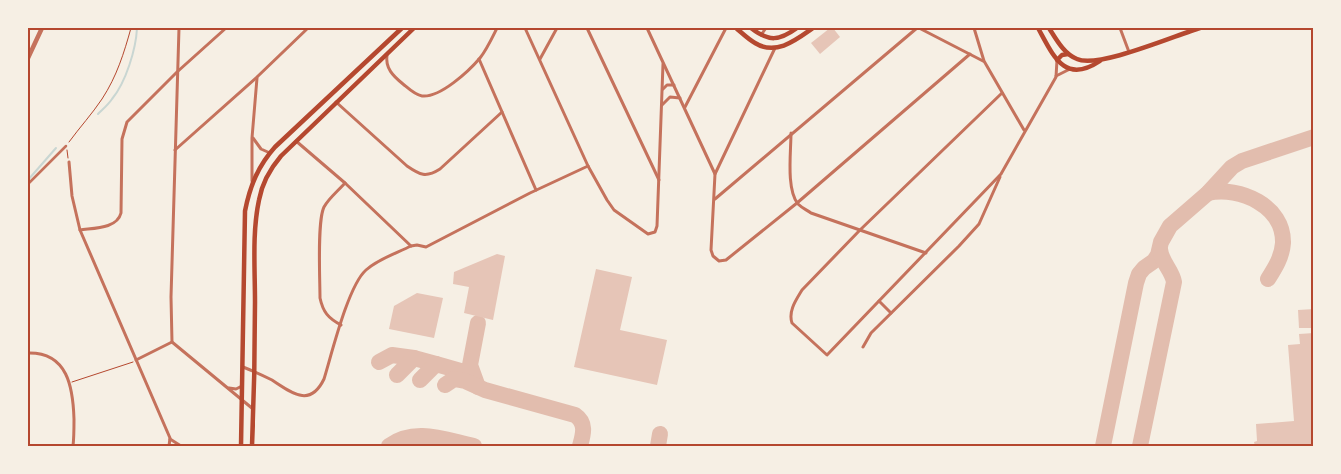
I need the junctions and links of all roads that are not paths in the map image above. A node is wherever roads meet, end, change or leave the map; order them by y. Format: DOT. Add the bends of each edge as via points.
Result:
graph roads {
  1 [pos="42,28"];
  2 [pos="179,28"];
  3 [pos="226,28"];
  4 [pos="308,28"];
  5 [pos="402,28"];
  6 [pos="414,28"];
  7 [pos="497,28"];
  8 [pos="525,28"];
  9 [pos="558,28"];
  10 [pos="587,28"];
  11 [pos="647,28"];
  12 [pos="726,28"];
  13 [pos="736,28"];
  14 [pos="751,28"];
  15 [pos="766,28"];
  16 [pos="798,28"];
  17 [pos="813,28"];
  18 [pos="918,28"];
  19 [pos="974,28"];
  20 [pos="1038,28"];
  21 [pos="1049,28"];
  22 [pos="1120,28"];
  23 [pos="1200,28"];
  24 [pos="761,35"];
  25 [pos="774,48"];
  26 [pos="1129,52"];
  27 [pos="970,54"];
  28 [pos="1068,54"];
  29 [pos="387,55"];
  30 [pos="28,58"];
  31 [pos="479,59"];
  32 [pos="540,59"];
  33 [pos="1057,60"];
  34 [pos="1102,60"];
  35 [pos="984,61"];
  36 [pos="1080,61"];
  37 [pos="664,64"];
  38 [pos="1070,69"];
  39 [pos="177,72"];
  40 [pos="257,77"];
  41 [pos="1056,77"];
  42 [pos="674,85"];
  43 [pos="663,89"];
  44 [pos="1002,93"];
  45 [pos="680,98"];
  46 [pos="336,101"];
  47 [pos="662,106"];
  48 [pos="684,108"];
  49 [pos="502,112"];
  50 [pos="1024,130"];
  51 [pos="792,133"];
  52 [pos="252,138"];
  53 [pos="296,140"];
  54 [pos="66,146"];
  55 [pos="175,150"];
  56 [pos="270,153"];
  57 [pos="69,162"];
  58 [pos="588,166"];
  59 [pos="715,174"];
  60 [pos="1001,174"];
  61 [pos="659,181"];
  62 [pos="252,182"];
  63 [pos="345,183"];
  64 [pos="28,184"];
  65 [pos="536,190"];
  66 [pos="715,199"];
  67 [pos="797,203"];
  68 [pos="80,230"];
  69 [pos="860,230"];
  70 [pos="411,246"];
  71 [pos="926,253"];
  72 [pos="879,301"];
  73 [pos="891,313"];
  74 [pos="341,325"];
  75 [pos="172,342"];
  76 [pos="863,347"];
  77 [pos="28,353"];
  78 [pos="136,360"];
  79 [pos="243,367"];
  80 [pos="255,371"];
  81 [pos="242,386"];
  82 [pos="226,387"];
  83 [pos="242,400"];
  84 [pos="253,409"];
  85 [pos="170,438"];
  86 [pos="73,446"];
  87 [pos="169,446"];
  88 [pos="181,446"];
  89 [pos="242,446"];
  90 [pos="252,446"];
  1 -- 30 [label="street"];
  2 -- 39 [label="street"];
  3 -- 39 [label="street"];
  4 -- 40 [label="street"];
  5 -- 56 [label="main road"];
  6 -- 29 [label="main road"];
  7 -- 31 [label="street"];
  8 -- 32 [label="street"];
  9 -- 32 [label="street"];
  10 -- 61 [label="street"];
  11 -- 37 [label="street"];
  12 -- 48 [label="street"];
  13 -- 25 [label="main road" via="754,43"];
  14 -- 24 [label="main road"];
  15 -- 24 [label="street"];
  16 -- 24 [label="main road" via="778,38"];
  17 -- 25 [label="main road" via="797,40"];
  18 -- 27 [label="street"];
  18 -- 51 [label="street"];
  19 -- 35 [label="street"];
  20 -- 33 [label="main road"];
  21 -- 28 [label="main road"];
  22 -- 26 [label="street"];
  23 -- 26 [label="main road"];
  25 -- 59 [label="street"];
  26 -- 34 [label="main road"];
  27 -- 35 [label="street"];
  27 -- 67 [label="street"];
  28 -- 33 [label="main road"];
  28 -- 36 [label="main road"];
  29 -- 31 [label="street" via="387,66 396,78 423,96 445,89"];
  29 -- 46 [label="main road"];
  31 -- 49 [label="street"];
  32 -- 58 [label="street"];
  33 -- 38 [label="main road"];
  33 -- 41 [label="street"];
  34 -- 36 [label="main road"];
  34 -- 38 [label="main road" via="1086,70"];
  35 -- 44 [label="street"];
  36 -- 38 [label="main road"];
  37 -- 42 [label="street"];
  37 -- 43 [label="street"];
  38 -- 41 [label="street"];
  39 -- 55 [label="street"];
  39 -- 68 [label="street" via="136,111 124,128 121,213 118,220"];
  40 -- 52 [label="street"];
  40 -- 55 [label="street"];
  41 -- 50 [label="street"];
  42 -- 43 [label="street"];
  42 -- 45 [label="street"];
  43 -- 47 [label="street"];
  44 -- 50 [label="street"];
  44 -- 69 [label="street"];
  45 -- 47 [label="street" via="670,97"];
  45 -- 48 [label="street"];
  46 -- 49 [label="street" via="407,166 425,175 440,169"];
  46 -- 53 [label="main road"];
  47 -- 61 [label="street"];
  48 -- 59 [label="street"];
  49 -- 65 [label="street"];
  50 -- 60 [label="street"];
  51 -- 66 [label="street"];
  51 -- 67 [label="street" via="791,183"];
  52 -- 56 [label="street" via="261,149"];
  52 -- 62 [label="street"];
  53 -- 63 [label="street"];
  53 -- 80 [label="main road" via="270,169 259,198 255,226"];
  54 -- 64 [label="street"];
  55 -- 75 [label="street"];
  56 -- 62 [label="main road"];
  57 -- 68 [label="street"];
  58 -- 61 [label="street" via="614,210 648,234 655,232 657,226"];
  58 -- 65 [label="street"];
  59 -- 66 [label="street"];
  60 -- 71 [label="street"];
  60 -- 73 [label="street" via="979,224"];
  62 -- 79 [label="main road" via="245,211"];
  63 -- 70 [label="street"];
  63 -- 74 [label="street" via="325,205 321,227 320,298 326,314"];
  65 -- 70 [label="street" via="426,247"];
  66 -- 67 [label="street" via="711,250 719,261 726,260"];
  67 -- 69 [label="street" via="811,213"];
  68 -- 78 [label="street"];
  69 -- 71 [label="street"];
  69 -- 72 [label="street" via="802,290 790,318 795,327 827,355"];
  70 -- 74 [label="street" via="376,262 361,275"];
  71 -- 72 [label="street"];
  72 -- 73 [label="street"];
  73 -- 76 [label="street" via="870,334"];
  74 -- 80 [label="street" via="324,378 310,395 296,395"];
  75 -- 78 [label="street"];
  75 -- 82 [label="street"];
  77 -- 86 [label="street" via="53,359 65,372 73,400"];
  78 -- 85 [label="street"];
  79 -- 80 [label="street"];
  79 -- 81 [label="main road"];
  80 -- 84 [label="main road"];
  81 -- 82 [label="street" via="236,389"];
  81 -- 83 [label="main road"];
  82 -- 83 [label="street"];
  83 -- 84 [label="street"];
  83 -- 89 [label="main road"];
  84 -- 90 [label="main road"];
  85 -- 87 [label="street"];
  85 -- 88 [label="street"];
}
